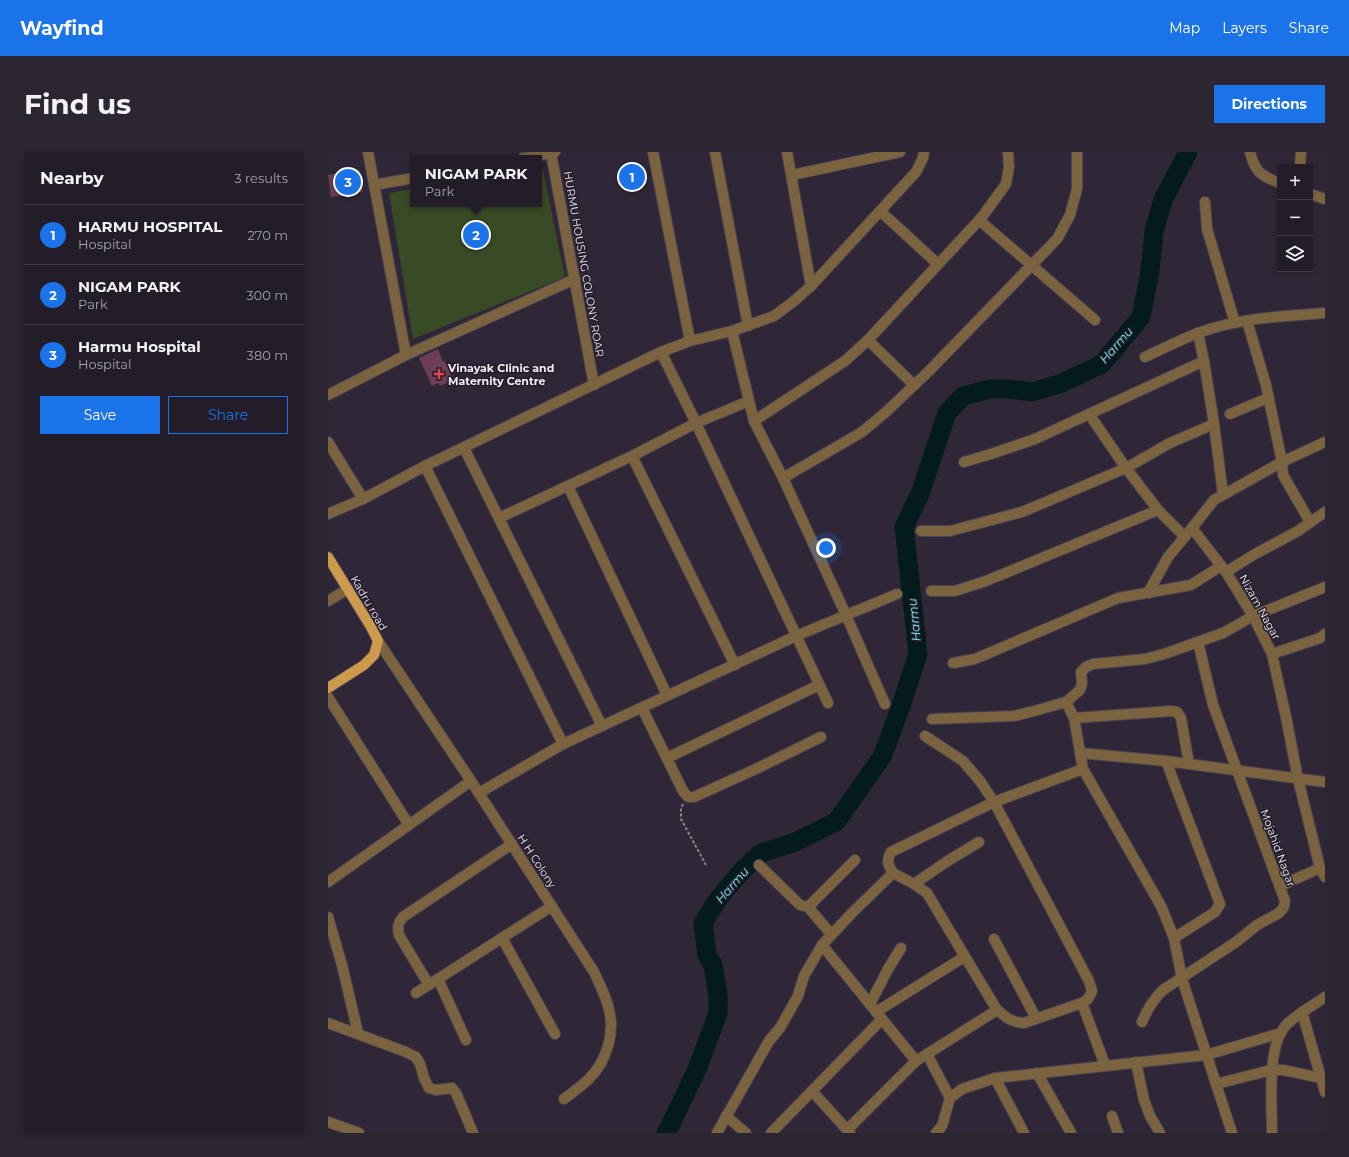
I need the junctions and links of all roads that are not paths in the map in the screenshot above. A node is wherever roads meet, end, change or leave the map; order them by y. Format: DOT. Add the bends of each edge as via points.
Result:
graph roads {
  1 [pos="368,152"];
  2 [pos="553,152"];
  3 [pos="654,152"];
  4 [pos="715,152"];
  5 [pos="788,152"];
  6 [pos="900,152"];
  7 [pos="924,152"];
  8 [pos="1008,152"];
  9 [pos="1077,152"];
  10 [pos="1250,152"];
  11 [pos="1301,152"];
  12 [pos="538,155"];
  13 [pos="1300,164"];
  14 [pos="792,175"];
  15 [pos="410,179"];
  16 [pos="1277,183"];
  17 [pos="374,185"];
  18 [pos="1313,195"];
  19 [pos="1325,199"];
  20 [pos="1205,202"];
  21 [pos="880,211"];
  22 [pos="979,220"];
  23 [pos="938,264"];
  24 [pos="1031,265"];
  25 [pos="574,279"];
  26 [pos="811,286"];
  27 [pos="1325,313"];
  28 [pos="1095,320"];
  29 [pos="1247,321"];
  30 [pos="1235,323"];
  31 [pos="748,326"];
  32 [pos="732,331"];
  33 [pos="1198,333"];
  34 [pos="690,340"];
  35 [pos="868,340"];
  36 [pos="660,352"];
  37 [pos="406,355"];
  38 [pos="1144,358"];
  39 [pos="1204,361"];
  40 [pos="594,385"];
  41 [pos="914,385"];
  42 [pos="328,395"];
  43 [pos="1268,398"];
  44 [pos="749,401"];
  45 [pos="1089,414"];
  46 [pos="1230,414"];
  47 [pos="754,421"];
  48 [pos="696,423"];
  49 [pos="1214,424"];
  50 [pos="328,442"];
  51 [pos="1325,442"];
  52 [pos="464,448"];
  53 [pos="632,456"];
  54 [pos="964,462"];
  55 [pos="1282,462"];
  56 [pos="425,466"];
  57 [pos="1126,468"];
  58 [pos="784,478"];
  59 [pos="568,486"];
  60 [pos="1223,494"];
  61 [pos="363,499"];
  62 [pos="1158,510"];
  63 [pos="1325,512"];
  64 [pos="328,514"];
  65 [pos="499,518"];
  66 [pos="1310,522"];
  67 [pos="1192,528"];
  68 [pos="921,531"];
  69 [pos="1185,537"];
  70 [pos="328,557"];
  71 [pos="1224,569"];
  72 [pos="1325,587"];
  73 [pos="348,589"];
  74 [pos="931,591"];
  75 [pos="1148,593"];
  76 [pos="897,594"];
  77 [pos="328,601"];
  78 [pos="846,615"];
  79 [pos="1254,616"];
  80 [pos="1325,634"];
  81 [pos="796,636"];
  82 [pos="378,641"];
  83 [pos="1198,642"];
  84 [pos="1272,654"];
  85 [pos="953,663"];
  86 [pos="735,665"];
  87 [pos="819,685"];
  88 [pos="328,688"];
  89 [pos="667,695"];
  90 [pos="328,697"];
  91 [pos="1066,702"];
  92 [pos="828,703"];
  93 [pos="885,704"];
  94 [pos="642,708"];
  95 [pos="932,718"];
  96 [pos="1074,718"];
  97 [pos="602,726"];
  98 [pos="925,736"];
  99 [pos="821,737"];
  100 [pos="563,744"];
  101 [pos="1080,753"];
  102 [pos="667,758"];
  103 [pos="1166,761"];
  104 [pos="1189,764"];
  105 [pos="1083,769"];
  106 [pos="1236,770"];
  107 [pos="1298,779"];
  108 [pos="471,781"];
  109 [pos="1325,782"];
  110 [pos="479,793"];
  111 [pos="994,802"];
  112 [pos="409,825"];
  113 [pos="979,842"];
  114 [pos="512,844"];
  115 [pos="855,860"];
  116 [pos="759,865"];
  117 [pos="893,873"];
  118 [pos="1323,873"];
  119 [pos="328,882"];
  120 [pos="914,884"];
  121 [pos="1280,886"];
  122 [pos="552,906"];
  123 [pos="808,907"];
  124 [pos="328,917"];
  125 [pos="831,934"];
  126 [pos="502,938"];
  127 [pos="1174,938"];
  128 [pos="994,939"];
  129 [pos="822,945"];
  130 [pos="901,948"];
  131 [pos="964,957"];
  132 [pos="1182,979"];
  133 [pos="433,982"];
  134 [pos="416,993"];
  135 [pos="1325,997"];
  136 [pos="1082,1003"];
  137 [pos="997,1010"];
  138 [pos="876,1012"];
  139 [pos="1302,1012"];
  140 [pos="1036,1018"];
  141 [pos="1142,1022"];
  142 [pos="328,1023"];
  143 [pos="358,1033"];
  144 [pos="1281,1033"];
  145 [pos="555,1034"];
  146 [pos="466,1040"];
  147 [pos="927,1054"];
  148 [pos="1206,1054"];
  149 [pos="916,1061"];
  150 [pos="1136,1062"];
  151 [pos="1105,1065"];
  152 [pos="1271,1070"];
  153 [pos="1037,1073"];
  154 [pos="995,1078"];
  155 [pos="1320,1078"];
  156 [pos="1216,1084"];
  157 [pos="812,1091"];
  158 [pos="1325,1092"];
  159 [pos="950,1098"];
  160 [pos="564,1099"];
  161 [pos="726,1116"];
  162 [pos="1112,1116"];
  163 [pos="328,1122"];
  164 [pos="942,1131"];
  165 [pos="848,1132"];
  166 [pos="359,1133"];
  167 [pos="473,1133"];
  168 [pos="717,1133"];
  169 [pos="746,1133"];
  170 [pos="770,1133"];
  171 [pos="1024,1133"];
  172 [pos="1071,1133"];
  173 [pos="1118,1133"];
  174 [pos="1160,1133"];
  175 [pos="1232,1133"];
  176 [pos="1272,1133"];
  1 -- 17 [label="street"];
  2 -- 12 [label="street"];
  2 -- 25 [label="street, HURMU HOUSING COLONY ROAR"];
  3 -- 34 [label="street"];
  4 -- 31 [label="street"];
  5 -- 14 [label="street"];
  6 -- 14 [label="street"];
  7 -- 21 [label="street" via="916,172"];
  8 -- 22 [label="street" via="1006,184"];
  9 -- 24 [label="street" via="1077,189 1070,215 1057,239"];
  10 -- 16 [label="street" via="1257,171"];
  11 -- 13 [label="street"];
  14 -- 26 [label="street"];
  15 -- 17 [label="street"];
  17 -- 37 [label="street"];
  18 -- 19 [label="street"];
  20 -- 30 [label="street" via="1207,229"];
  21 -- 23 [label="street"];
  21 -- 26 [label="street"];
  22 -- 23 [label="street"];
  22 -- 24 [label="street"];
  23 -- 35 [label="street"];
  24 -- 28 [label="street"];
  24 -- 41 [label="street"];
  25 -- 37 [label="street"];
  25 -- 40 [label="street, HURMU HOUSING COLONY ROAR"];
  26 -- 31 [label="street" via="774,316"];
  27 -- 29 [label="street"];
  29 -- 30 [label="street"];
  29 -- 43 [label="street"];
  30 -- 33 [label="street"];
  31 -- 32 [label="street"];
  32 -- 34 [label="street"];
  32 -- 44 [label="street"];
  33 -- 38 [label="street"];
  33 -- 39 [label="street"];
  34 -- 36 [label="street"];
  35 -- 41 [label="street"];
  35 -- 47 [label="street" via="845,361"];
  36 -- 40 [label="street"];
  36 -- 48 [label="street"];
  37 -- 42 [label="street"];
  39 -- 45 [label="street"];
  39 -- 49 [label="street"];
  40 -- 52 [label="street"];
  41 -- 58 [label="street" via="862,432"];
  43 -- 46 [label="street"];
  43 -- 55 [label="street"];
  44 -- 47 [label="street"];
  44 -- 48 [label="street"];
  45 -- 54 [label="street" via="1036,439"];
  45 -- 57 [label="street"];
  47 -- 58 [label="street"];
  48 -- 53 [label="street"];
  48 -- 81 [label="street"];
  49 -- 57 [label="street" via="1170,443"];
  49 -- 60 [label="street"];
  50 -- 61 [label="street"];
  51 -- 55 [label="street"];
  52 -- 56 [label="street"];
  52 -- 65 [label="street"];
  53 -- 59 [label="street"];
  53 -- 86 [label="street"];
  55 -- 60 [label="street"];
  55 -- 66 [label="street" via="1283,476"];
  56 -- 61 [label="street"];
  56 -- 100 [label="street"];
  57 -- 62 [label="street"];
  57 -- 68 [label="street" via="1022,512 950,532"];
  58 -- 78 [label="street"];
  59 -- 65 [label="street"];
  59 -- 89 [label="street"];
  60 -- 67 [label="street" via="1214,500"];
  61 -- 64 [label="street"];
  62 -- 69 [label="street"];
  62 -- 74 [label="street" via="986,581 955,591"];
  63 -- 66 [label="street"];
  65 -- 97 [label="street"];
  66 -- 71 [label="street" via="1298,531"];
  67 -- 69 [label="street"];
  67 -- 71 [label="street, Nizam Nagar"];
  69 -- 75 [label="street" via="1168,556"];
  70 -- 73 [label="main road, Kadru road"];
  71 -- 75 [label="street" via="1191,585"];
  71 -- 79 [label="street, Nizam Nagar"];
  72 -- 79 [label="street"];
  73 -- 77 [label="street"];
  73 -- 82 [label="main road, Kadru road"];
  75 -- 85 [label="street" via="1118,598 974,659"];
  76 -- 78 [label="street"];
  78 -- 81 [label="street"];
  78 -- 93 [label="street"];
  79 -- 83 [label="street" via="1223,633"];
  79 -- 84 [label="street, Nizam Nagar"];
  80 -- 84 [label="street"];
  81 -- 86 [label="street"];
  81 -- 87 [label="street"];
  82 -- 88 [label="main road, Kadru road" via="374,655 364,665"];
  82 -- 108 [label="street, H H Colony"];
  83 -- 91 [label="street" via="1145,659 1093,664 1086,667 1081,672 1080,690"];
  83 -- 106 [label="street, Mojahid Nagar" via="1213,706"];
  84 -- 107 [label="street, Nizam Nagar"];
  86 -- 89 [label="street"];
  87 -- 92 [label="street"];
  87 -- 102 [label="street"];
  89 -- 94 [label="street"];
  90 -- 112 [label="street"];
  91 -- 95 [label="street" via="1014,716"];
  91 -- 96 [label="street"];
  94 -- 97 [label="street"];
  94 -- 102 [label="street"];
  96 -- 101 [label="street"];
  96 -- 104 [label="street" via="1177,712 1181,718"];
  97 -- 100 [label="street"];
  98 -- 111 [label="street" via="962,761"];
  99 -- 102 [label="street" via="694,797 688,797 683,791"];
  100 -- 110 [label="street"];
  101 -- 103 [label="street"];
  101 -- 105 [label="street"];
  103 -- 104 [label="street"];
  103 -- 127 [label="street" via="1220,904 1215,912"];
  104 -- 106 [label="street"];
  105 -- 111 [label="street"];
  105 -- 127 [label="street" via="1161,906"];
  106 -- 107 [label="street"];
  106 -- 121 [label="street, Mojahid Nagar"];
  107 -- 109 [label="street"];
  107 -- 118 [label="street, Nizam Nagar"];
  108 -- 110 [label="street, H H Colony"];
  108 -- 112 [label="street"];
  110 -- 114 [label="street, H H Colony"];
  111 -- 117 [label="street" via="891,852 888,864"];
  111 -- 136 [label="street" via="1089,981 1092,991 1088,999"];
  112 -- 119 [label="street"];
  113 -- 120 [label="street"];
  114 -- 122 [label="street, H H Colony"];
  114 -- 133 [label="street" via="403,917 399,923 397,929 400,935"];
  115 -- 123 [label="street"];
  116 -- 123 [label="street" via="800,905"];
  117 -- 120 [label="street"];
  117 -- 125 [label="street"];
  118 -- 121 [label="street"];
  120 -- 131 [label="street" via="927,893"];
  121 -- 132 [label="street, Mojahid Nagar" via="1285,901 1279,914 1256,925"];
  122 -- 126 [label="street"];
  122 -- 160 [label="street, H H Colony" via="594,972 609,1007 608,1050 589,1079"];
  123 -- 125 [label="street"];
  124 -- 143 [label="street"];
  125 -- 129 [label="street"];
  126 -- 133 [label="street"];
  126 -- 145 [label="street"];
  127 -- 132 [label="street"];
  128 -- 140 [label="street"];
  129 -- 138 [label="street"];
  129 -- 161 [label="street" via="804,976 798,996"];
  130 -- 138 [label="street" via="888,969"];
  131 -- 137 [label="street"];
  131 -- 138 [label="street"];
  132 -- 141 [label="street, Mojahid Nagar" via="1155,998"];
  132 -- 148 [label="street"];
  133 -- 134 [label="street"];
  133 -- 146 [label="street"];
  135 -- 139 [label="street"];
  136 -- 140 [label="street"];
  136 -- 151 [label="street"];
  137 -- 140 [label="street" via="1014,1022 1024,1023"];
  137 -- 147 [label="street"];
  138 -- 149 [label="street"];
  138 -- 157 [label="street"];
  139 -- 144 [label="street" via="1286,1025"];
  139 -- 155 [label="street"];
  142 -- 143 [label="street"];
  143 -- 167 [label="street" via="416,1057 429,1088 452,1088"];
  144 -- 148 [label="street"];
  144 -- 152 [label="street"];
  147 -- 149 [label="street"];
  147 -- 159 [label="street"];
  148 -- 150 [label="street"];
  148 -- 156 [label="street"];
  149 -- 165 [label="street"];
  150 -- 151 [label="street"];
  150 -- 174 [label="street" via="1144,1100"];
  151 -- 153 [label="street"];
  152 -- 155 [label="street" via="1284,1070"];
  152 -- 156 [label="street"];
  152 -- 176 [label="street"];
  153 -- 154 [label="street"];
  153 -- 172 [label="street"];
  154 -- 159 [label="street" via="962,1089"];
  154 -- 171 [label="street"];
  155 -- 158 [label="street"];
  156 -- 175 [label="street"];
  157 -- 165 [label="street"];
  157 -- 170 [label="street"];
  159 -- 164 [label="street"];
  161 -- 168 [label="street"];
  161 -- 169 [label="street"];
  162 -- 173 [label="street"];
  163 -- 166 [label="street"];
}
